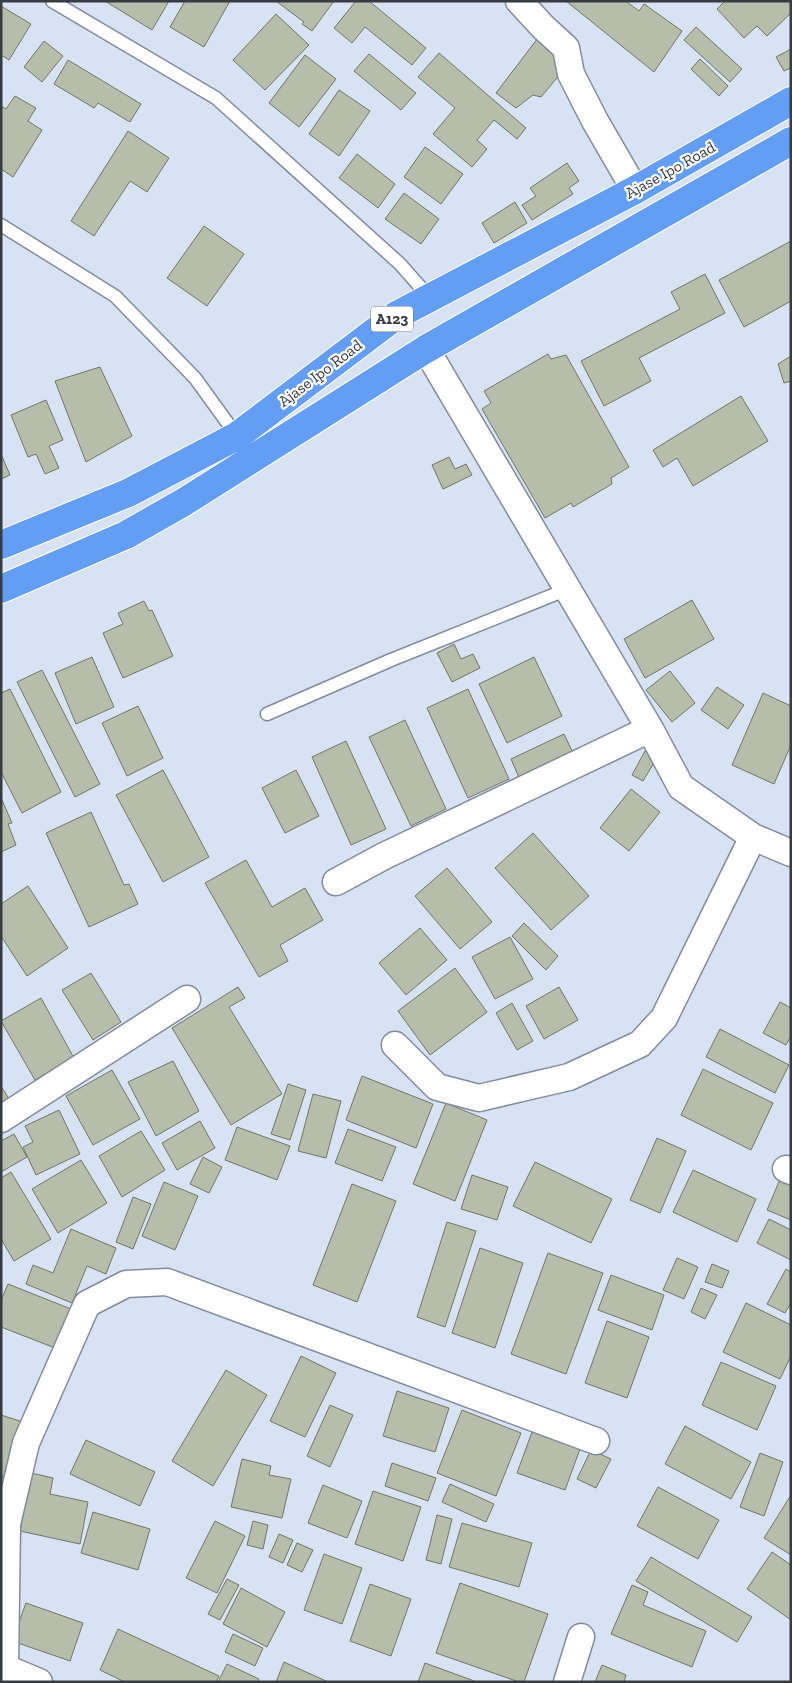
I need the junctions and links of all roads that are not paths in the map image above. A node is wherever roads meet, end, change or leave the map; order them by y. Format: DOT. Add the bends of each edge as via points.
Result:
graph roads {
  1 [pos="52,1"];
  2 [pos="519,1"];
  3 [pos="791,101"];
  4 [pos="791,141"];
  5 [pos="635,190"];
  6 [pos="3,229"];
  7 [pos="430,298"];
  8 [pos="426,350"];
  9 [pos="238,436"];
  10 [pos="1,545"];
  11 [pos="1,589"];
  12 [pos="568,589"];
  13 [pos="267,714"];
  14 [pos="650,729"];
  15 [pos="753,837"];
  16 [pos="791,853"];
  17 [pos="336,882"];
  18 [pos="187,1000"];
  19 [pos="395,1045"];
  20 [pos="1,1119"];
  21 [pos="596,1441"];
  22 [pos="581,1637"];
  23 [pos="3,1667"];
  24 [pos="39,1682"];
  25 [pos="567,1682"];
  1 -- 7 [label="lane" via="216,98 400,264"];
  2 -- 5 [label="street" via="566,48 571,74"];
  3 -- 5 [label="highway, Ajase Ipo Road / A123"];
  4 -- 8 [label="highway, Ajase Ipo Road / A123"];
  5 -- 7 [label="highway, Ajase Ipo Road / A123"];
  6 -- 9 [label="lane" via="115,296 195,378"];
  7 -- 9 [label="highway, Ajase Ipo Road / A123" via="397,315"];
  8 -- 11 [label="highway, Ajase Ipo Road / A123" via="134,530"];
  8 -- 12 [label="street"];
  9 -- 10 [label="highway, Ajase Ipo Road / A123" via="128,493"];
  12 -- 13 [label="lane"];
  12 -- 14 [label="street"];
  14 -- 15 [label="street" via="681,787"];
  14 -- 17 [label="street"];
  15 -- 16 [label="street"];
  15 -- 19 [label="street" via="664,1018 640,1044 569,1077 479,1098 437,1087"];
  18 -- 20 [label="street"];
  21 -- 23 [label="street" via="167,1282 126,1284 87,1304 26,1443 7,1524"];
  22 -- 25 [label="street"];
  23 -- 24 [label="street"];
}
